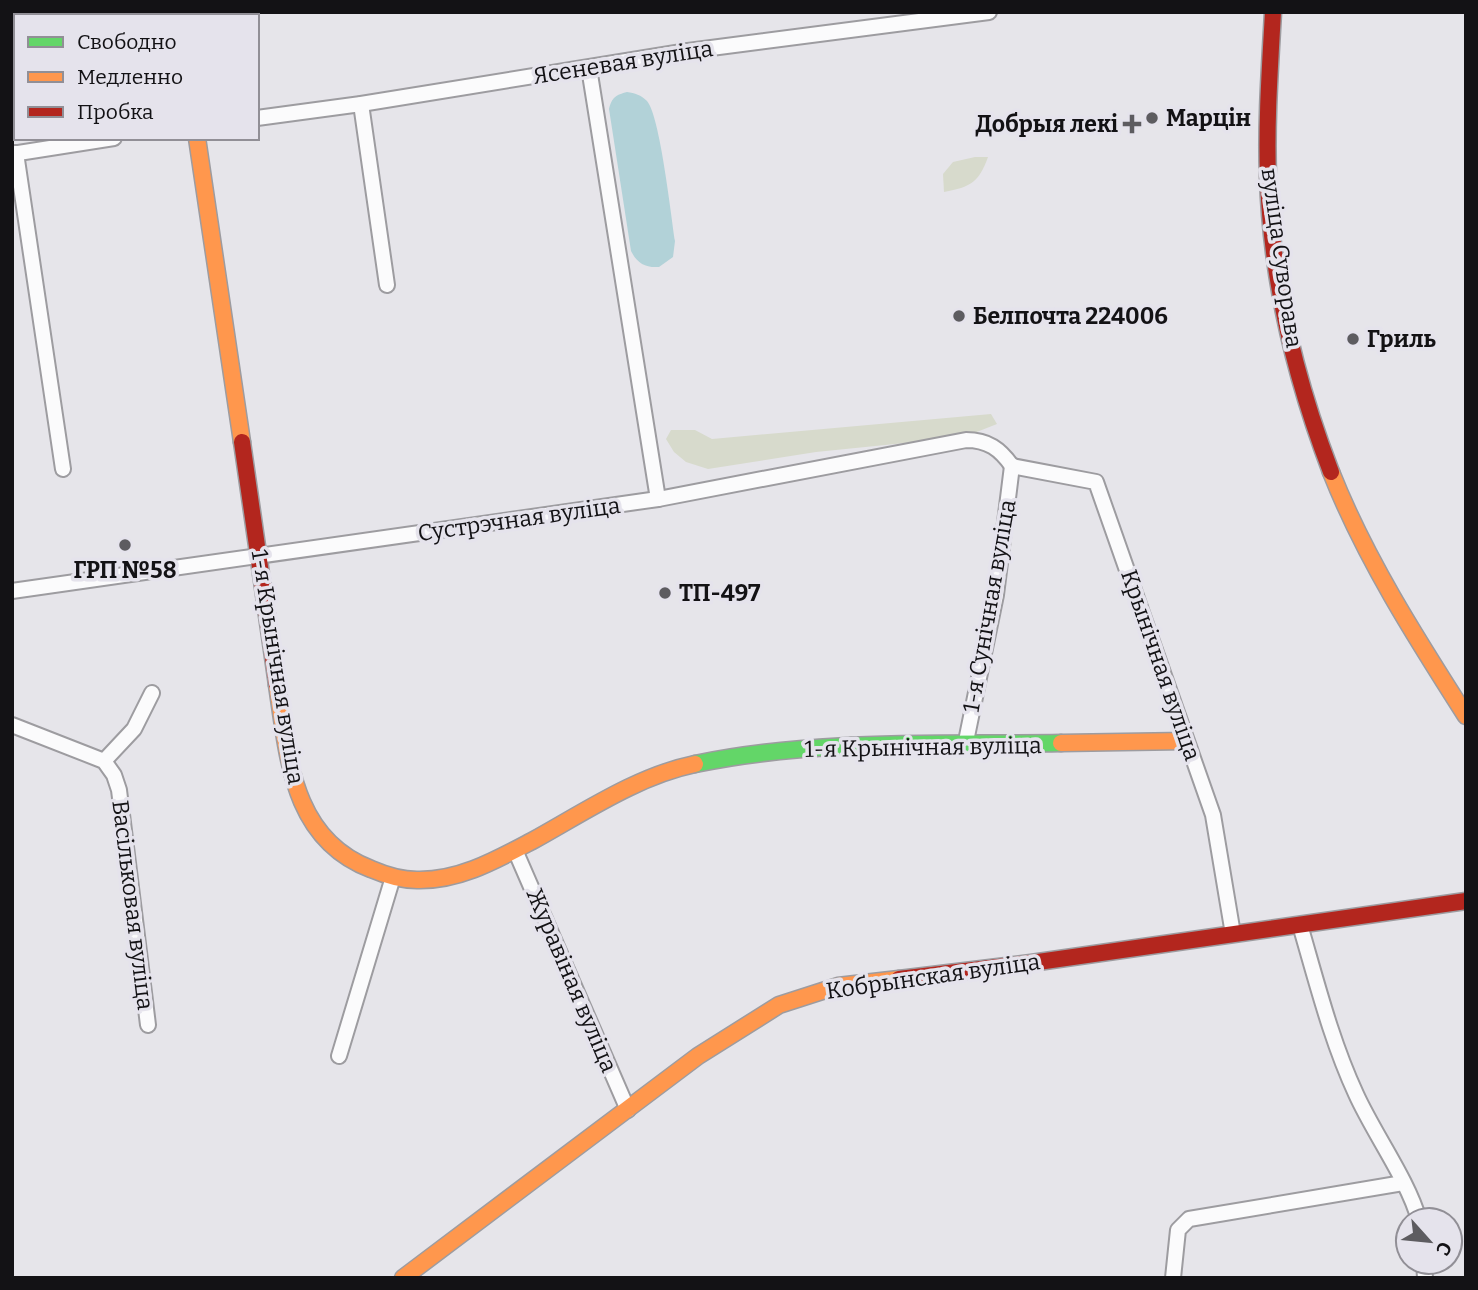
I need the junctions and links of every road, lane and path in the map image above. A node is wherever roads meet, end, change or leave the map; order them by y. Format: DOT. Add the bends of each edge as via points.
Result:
graph roads {
  1 [pos="989,12"];
  2 [pos="1273,12"];
  3 [pos="589,68"];
  4 [pos="360,104"];
  5 [pos="259,118"];
  6 [pos="101,140"];
  7 [pos="197,140"];
  8 [pos="14,153"];
  9 [pos="387,285"];
  10 [pos="1012,466"];
  11 [pos="63,469"];
  12 [pos="658,499"];
  13 [pos="261,557"];
  14 [pos="12,591"];
  15 [pos="152,693"];
  16 [pos="1466,716"];
  17 [pos="12,725"];
  18 [pos="1185,741"];
  19 [pos="965,746"];
  20 [pos="104,761"];
  21 [pos="515,850"];
  22 [pos="393,877"];
  23 [pos="1466,901"];
  24 [pos="1300,925"];
  25 [pos="1233,934"];
  26 [pos="148,1025"];
  27 [pos="339,1056"];
  28 [pos="628,1110"];
  29 [pos="1403,1183"];
  30 [pos="1414,1206"];
  31 [pos="403,1278"];
  32 [pos="1173,1278"];
  1 -- 3 [label="street, Ясеневая вуліца"];
  2 -- 16 [label="street, вуліца Суворава" via="1266,133 1269,204 1284,311 1311,416 1346,507 1407,623"];
  3 -- 4 [label="street, Ясеневая вуліца"];
  3 -- 12 [label="street"];
  4 -- 5 [label="street, Ясеневая вуліца"];
  4 -- 9 [label="street"];
  6 -- 8 [label="street"];
  7 -- 13 [label="street, 1-я Крынічная вуліца"];
  8 -- 11 [label="street"];
  10 -- 12 [label="street, Сустрэчная вуліца" via="995,446 966,440"];
  10 -- 18 [label="street, Крынічная вуліца" via="1096,482"];
  10 -- 19 [label="street, 1-я Сунічная вуліца" via="996,595"];
  12 -- 13 [label="street, Сустрэчная вуліца"];
  13 -- 14 [label="street, Сустрэчная вуліца"];
  13 -- 22 [label="street, 1-я Крынічная вуліца" via="286,742 300,802 330,846 358,864"];
  15 -- 20 [label="street" via="134,729"];
  17 -- 20 [label="street"];
  18 -- 19 [label="street, 1-я Крынічная вуліца"];
  18 -- 25 [label="street, Крынічная вуліца" via="1213,815"];
  19 -- 21 [label="street, 1-я Крынічная вуліца" via="841,746 702,761 632,787"];
  20 -- 26 [label="street, Васільковая вуліца" via="119,790"];
  21 -- 22 [label="street, 1-я Крынічная вуліца" via="456,876"];
  21 -- 28 [label="street, Журавіная вуліца"];
  22 -- 27 [label="street"];
  23 -- 24 [label="street, Кобрынская вуліца"];
  24 -- 25 [label="street, Кобрынская вуліца"];
  24 -- 29 [label="street" via="1335,1046"];
  25 -- 28 [label="street, Кобрынская вуліца" via="816,992 779,1005 698,1056"];
  28 -- 31 [label="street, Кобрынская вуліца"];
  29 -- 30 [label="street"];
  29 -- 32 [label="street" via="1189,1219 1178,1230"];
}
